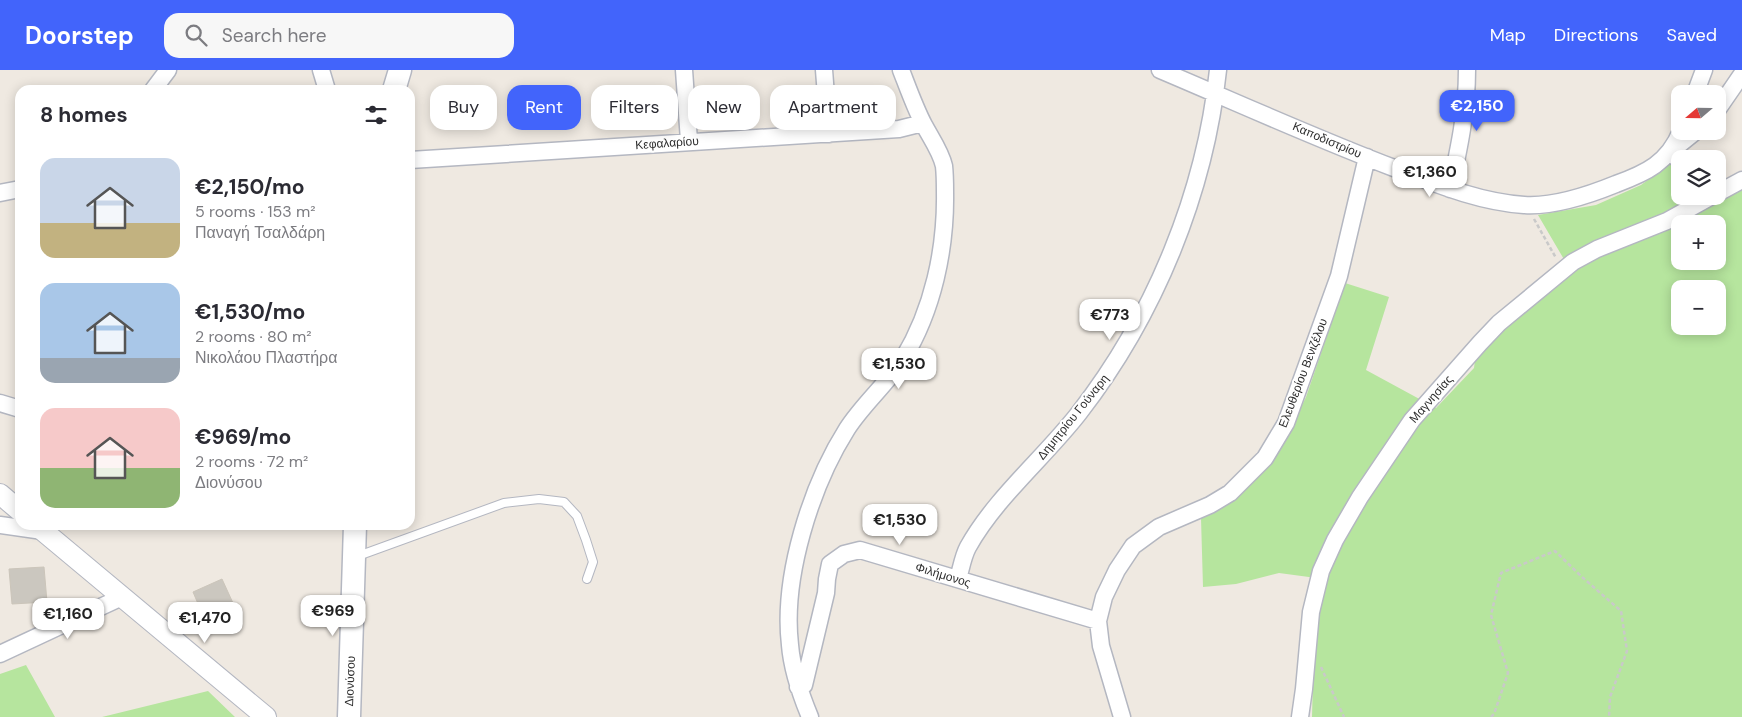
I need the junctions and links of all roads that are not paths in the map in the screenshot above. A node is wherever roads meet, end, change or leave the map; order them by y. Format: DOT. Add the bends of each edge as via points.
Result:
graph roads {
  1 [pos="168,70"];
  2 [pos="320,70"];
  3 [pos="400,70"];
  4 [pos="684,70"];
  5 [pos="824,70"];
  6 [pos="901,70"];
  7 [pos="1160,70"];
  8 [pos="1218,70"];
  9 [pos="1467,70"];
  10 [pos="1704,70"];
  11 [pos="1742,74"];
  12 [pos="157,85"];
  13 [pos="325,85"];
  14 [pos="396,85"];
  15 [pos="1698,85"];
  16 [pos="1216,94"];
  17 [pos="1726,97"];
  18 [pos="923,123"];
  19 [pos="829,134"];
  20 [pos="1688,140"];
  21 [pos="690,141"];
  22 [pos="1680,150"];
  23 [pos="1367,158"];
  24 [pos="1671,158"];
  25 [pos="415,160"];
  26 [pos="1742,180"];
  27 [pos="1726,188"];
  28 [pos="15,189"];
  29 [pos="1450,189"];
  30 [pos="0,193"];
  31 [pos="1696,205"];
  32 [pos="0,404"];
  33 [pos="15,408"];
  34 [pos="0,494"];
  35 [pos="15,507"];
  36 [pos="0,525"];
  37 [pos="15,526"];
  38 [pos="42,530"];
  39 [pos="355,530"];
  40 [pos="354,557"];
  41 [pos="588,579"];
  42 [pos="958,579"];
  43 [pos="122,597"];
  44 [pos="1098,621"];
  45 [pos="0,654"];
  46 [pos="798,687"];
  47 [pos="266,717"];
  48 [pos="349,717"];
  49 [pos="810,717"];
  50 [pos="1122,717"];
  51 [pos="1300,717"];
  1 -- 12 [label="street"];
  2 -- 13 [label="street"];
  3 -- 14 [label="main road"];
  4 -- 21 [label="street"];
  5 -- 19 [label="street"];
  6 -- 18 [label="street"];
  7 -- 16 [label="street, Καποδιστρίου"];
  8 -- 16 [label="street, Δημητρίου Γούναρη"];
  9 -- 29 [label="street" via="1467,97"];
  10 -- 15 [label="street"];
  11 -- 17 [label="street"];
  16 -- 23 [label="street, Καποδιστρίου"];
  16 -- 42 [label="street, Δημητρίου Γούναρη" via="1200,169 1182,226 1165,269 1134,328 1114,365 1079,414 990,515 967,548"];
  18 -- 19 [label="street, Κεφαλαρίου" via="899,129"];
  18 -- 46 [label="street" via="941,156 945,176 944,229 935,280 923,317 903,359 848,428 824,469 804,527 791,584 789,644"];
  19 -- 21 [label="street, Κεφαλαρίου"];
  20 -- 22 [label="street"];
  21 -- 25 [label="street, Κεφαλαρίου"];
  23 -- 29 [label="street, Καποδιστρίου"];
  23 -- 44 [label="street, Ελευθερίου Βενιζέλου" via="1339,276 1286,423 1265,458 1230,493 1159,527 1134,546 1104,597"];
  24 -- 29 [label="street, Καποδιστρίου" via="1613,186 1565,200 1526,206 1494,202"];
  26 -- 27 [label="street, Μαγνησίας"];
  28 -- 30 [label="street"];
  31 -- 51 [label="street, Μαγνησίας" via="1667,221 1585,254 1563,270 1499,323 1412,420 1360,497 1321,571 1312,603"];
  32 -- 33 [label="street"];
  34 -- 35 [label="street"];
  36 -- 37 [label="street"];
  38 -- 43 [label="street"];
  39 -- 40 [label="main road, Διονύσου"];
  40 -- 41 [label="lane" via="504,503 539,499 564,502 576,516 593,562"];
  40 -- 48 [label="main road, Διονύσου"];
  42 -- 44 [label="street, Φιλήμονος"];
  42 -- 46 [label="street, Φιλήμονος" via="860,550 844,554 830,564 804,685"];
  43 -- 45 [label="street"];
  43 -- 47 [label="street"];
  44 -- 50 [label="street, Ελευθερίου Βενιζέλου" via="1101,646"];
  46 -- 49 [label="street"];
}
